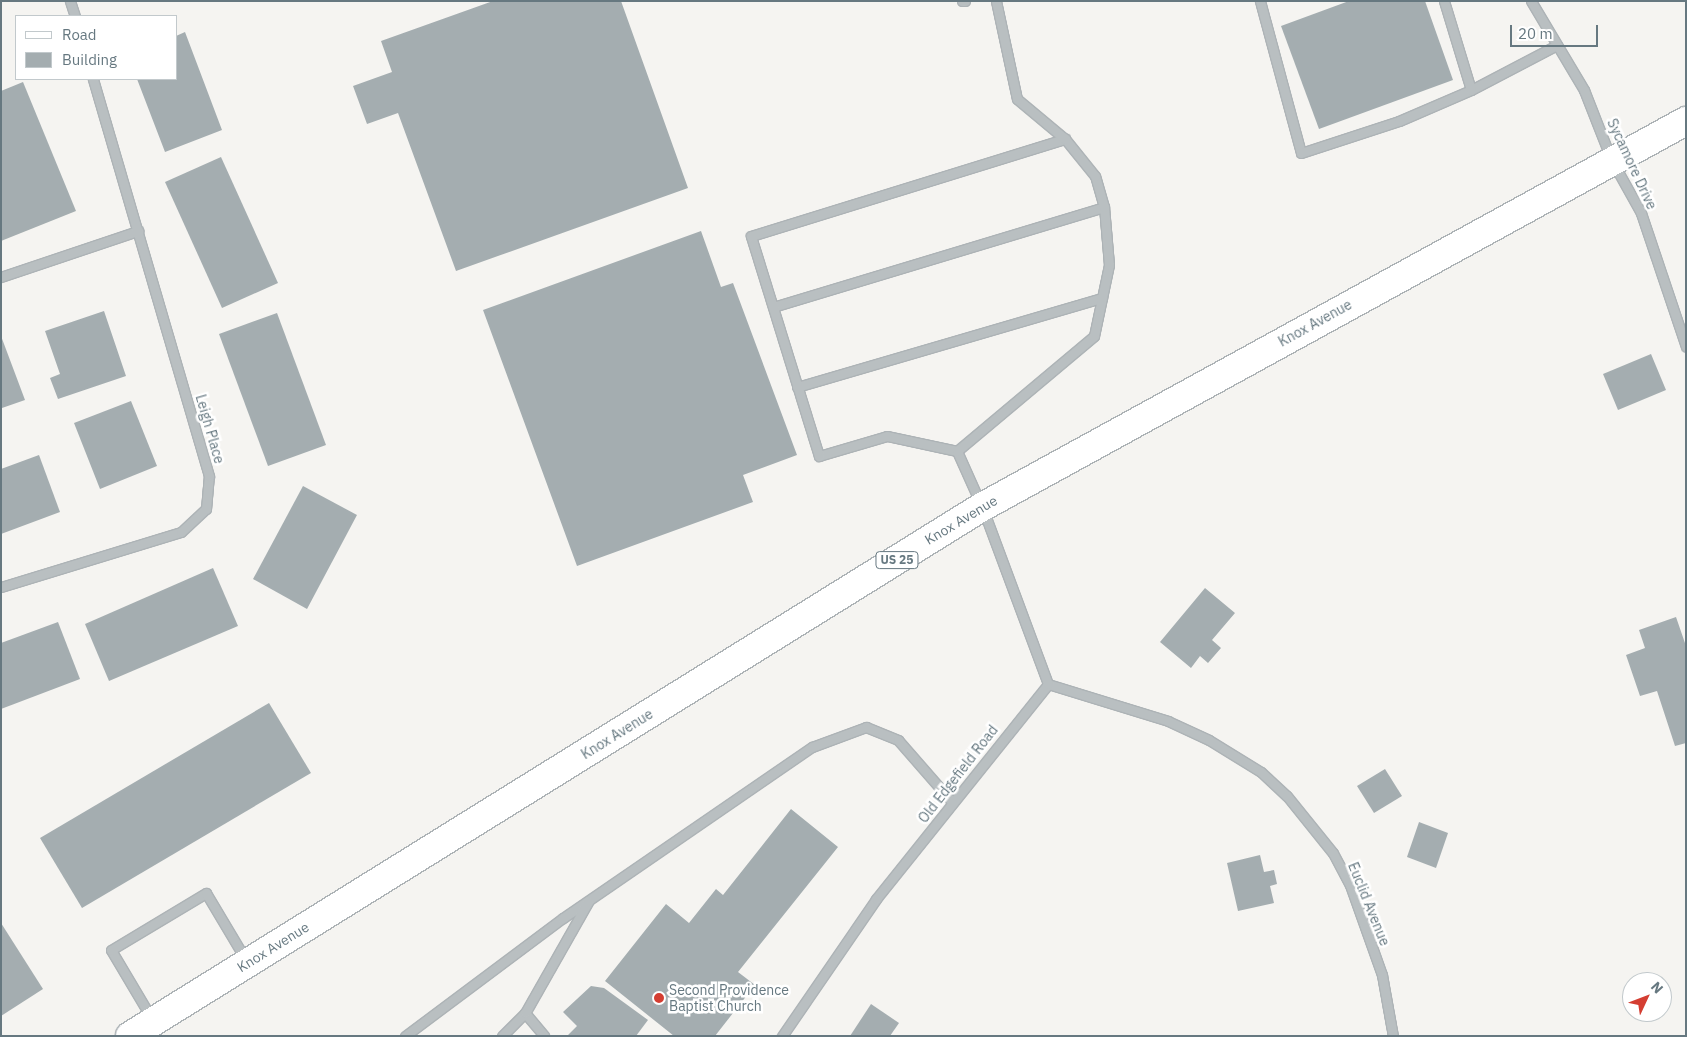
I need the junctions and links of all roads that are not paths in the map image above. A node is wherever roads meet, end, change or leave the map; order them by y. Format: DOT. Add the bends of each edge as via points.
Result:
graph roads {
  1 [pos="70,1"];
  2 [pos="996,1"];
  3 [pos="1260,1"];
  4 [pos="1444,1"];
  5 [pos="1531,1"];
  6 [pos="75,15"];
  7 [pos="1557,45"];
  8 [pos="93,80"];
  9 [pos="1471,90"];
  10 [pos="1686,121"];
  11 [pos="1065,139"];
  12 [pos="1611,159"];
  13 [pos="1104,207"];
  14 [pos="138,231"];
  15 [pos="1,277"];
  16 [pos="1102,298"];
  17 [pos="773,307"];
  18 [pos="1686,348"];
  19 [pos="797,387"];
  20 [pos="957,451"];
  21 [pos="982,507"];
  22 [pos="1,587"];
  23 [pos="1048,684"];
  24 [pos="952,802"];
  25 [pos="589,900"];
  26 [pos="248,963"];
  27 [pos="525,1013"];
  28 [pos="153,1022"];
  29 [pos="130,1036"];
  30 [pos="405,1036"];
  31 [pos="502,1036"];
  32 [pos="544,1036"];
  33 [pos="782,1036"];
  34 [pos="1393,1036"];
  1 -- 6 [label="street"];
  2 -- 11 [label="street" via="1016,99"];
  3 -- 9 [label="street" via="1301,153 1399,121"];
  4 -- 9 [label="street"];
  5 -- 7 [label="street, Sycamore Drive"];
  7 -- 9 [label="street"];
  7 -- 12 [label="street, Sycamore Drive" via="1584,90"];
  8 -- 14 [label="street, Leigh Place"];
  10 -- 12 [label="main road, Knox Avenue / US 25"];
  11 -- 13 [label="street" via="1095,176"];
  11 -- 17 [label="street" via="751,236"];
  12 -- 18 [label="street, Sycamore Drive" via="1641,213"];
  12 -- 21 [label="main road, Knox Avenue / US 25"];
  13 -- 16 [label="street" via="1109,265"];
  13 -- 17 [label="street"];
  14 -- 15 [label="street"];
  14 -- 22 [label="street, Leigh Place" via="209,476 206,509 181,532"];
  16 -- 19 [label="street"];
  16 -- 20 [label="street" via="1094,336"];
  17 -- 19 [label="street"];
  19 -- 20 [label="street" via="819,456 887,436"];
  20 -- 21 [label="street"];
  21 -- 23 [label="street"];
  21 -- 26 [label="main road, Knox Avenue / US 25"];
  23 -- 24 [label="street, Old Edgefield Road"];
  23 -- 34 [label="street, Euclid Avenue" via="1168,721 1209,740 1261,772 1287,796 1333,853 1350,885 1382,975"];
  24 -- 25 [label="street" via="898,740 866,727 812,747"];
  24 -- 33 [label="street, Old Edgefield Road" via="876,899"];
  25 -- 27 [label="street"];
  25 -- 30 [label="street"];
  26 -- 28 [label="main road, Knox Avenue / US 25"];
  26 -- 28 [label="street" via="206,893 111,950"];
  27 -- 31 [label="street"];
  27 -- 32 [label="street"];
  28 -- 29 [label="main road, Knox Avenue / US 25"];
}
